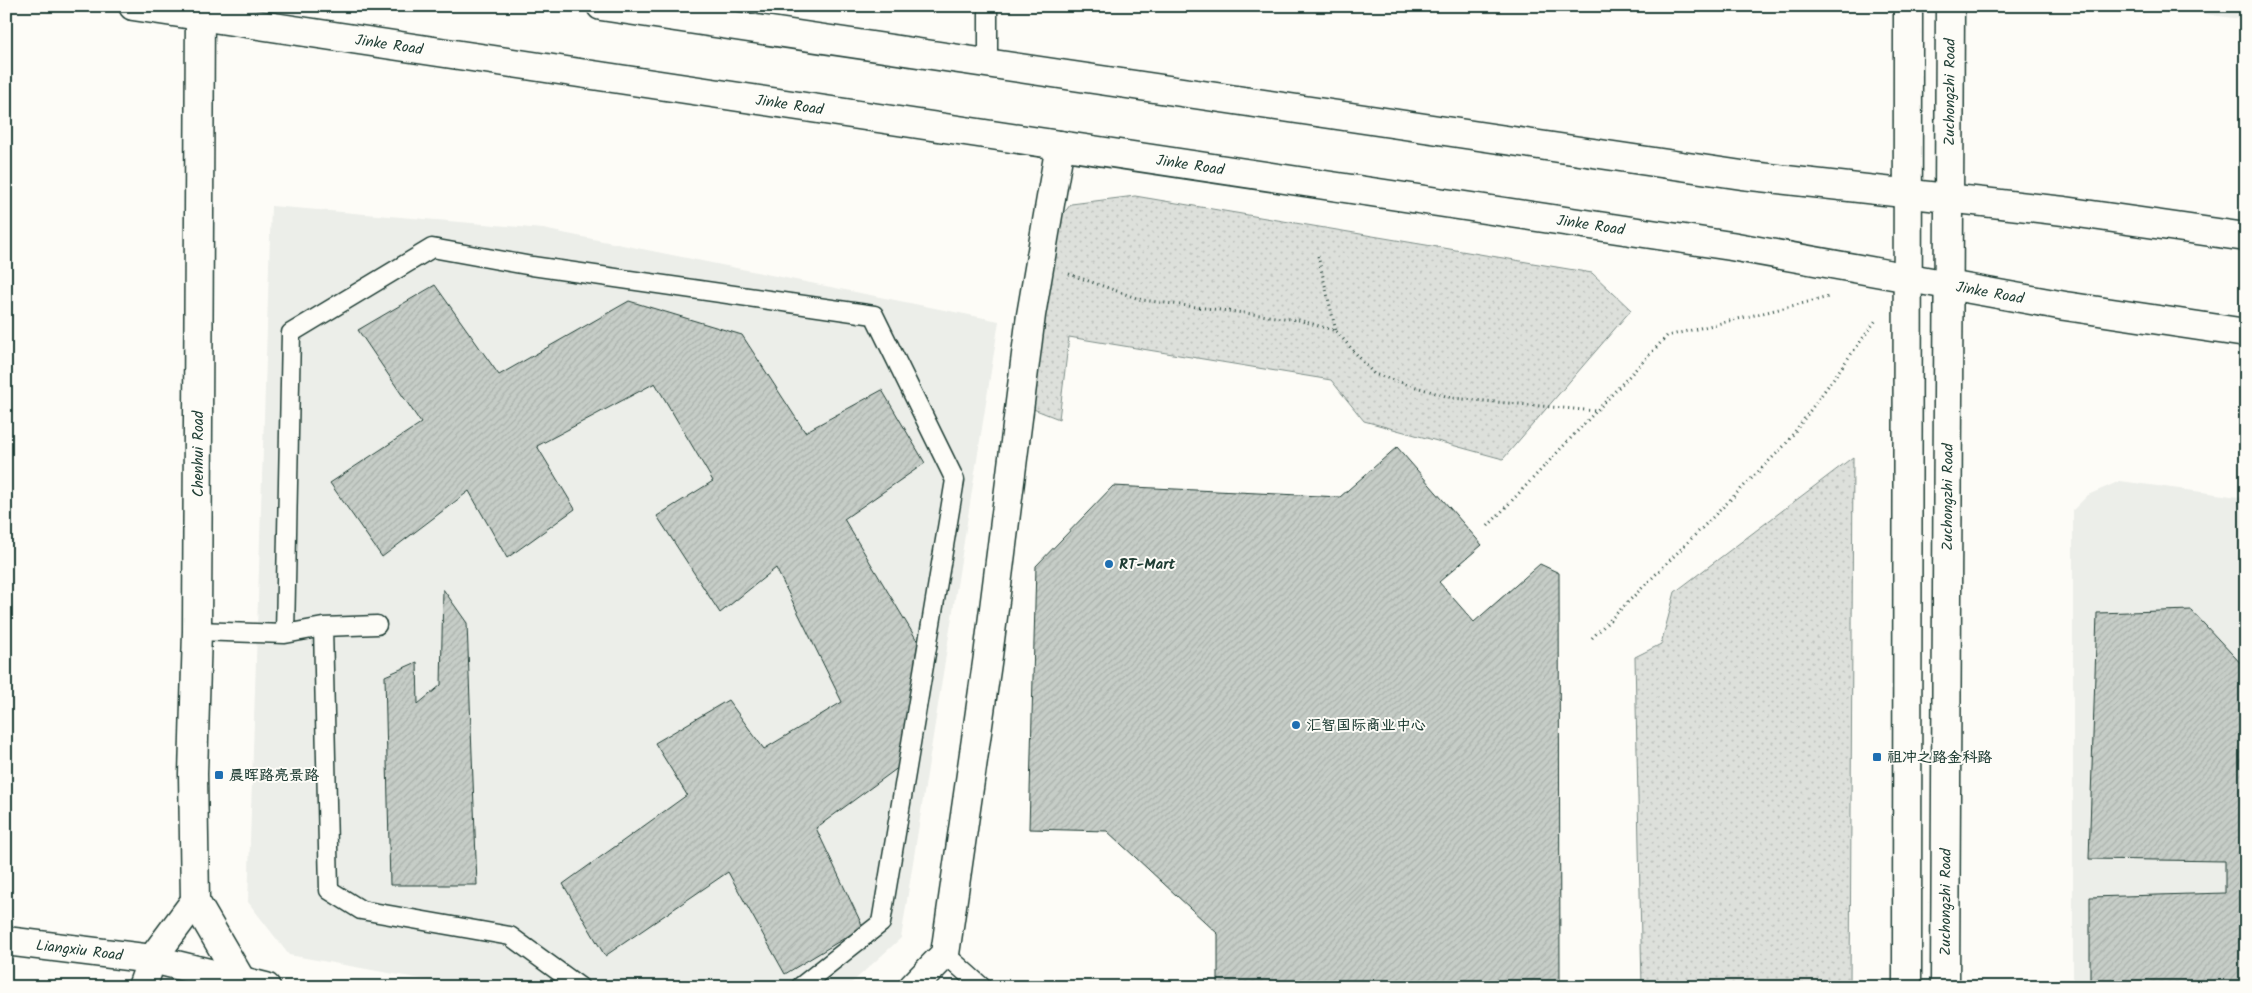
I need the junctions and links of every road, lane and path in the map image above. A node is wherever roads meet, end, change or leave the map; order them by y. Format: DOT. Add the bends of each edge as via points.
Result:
graph roads {
  1 [pos="133,6"];
  2 [pos="601,6"];
  3 [pos="988,6"];
  4 [pos="1908,6"];
  5 [pos="1950,6"];
  6 [pos="200,11"];
  7 [pos="988,63"];
  8 [pos="1060,145"];
  9 [pos="1908,193"];
  10 [pos="1949,198"];
  11 [pos="2246,237"];
  12 [pos="1318,256"];
  13 [pos="1040,263"];
  14 [pos="1907,278"];
  15 [pos="1948,285"];
  16 [pos="1830,296"];
  17 [pos="1878,317"];
  18 [pos="1336,331"];
  19 [pos="2246,333"];
  20 [pos="1596,411"];
  21 [pos="1488,526"];
  22 [pos="376,625"];
  23 [pos="323,627"];
  24 [pos="197,631"];
  25 [pos="285,634"];
  26 [pos="1592,638"];
  27 [pos="195,901"];
  28 [pos="6,941"];
  29 [pos="945,954"];
  30 [pos="152,960"];
  31 [pos="251,985"];
  32 [pos="142,987"];
  33 [pos="580,987"];
  34 [pos="800,987"];
  35 [pos="913,987"];
  36 [pos="982,987"];
  37 [pos="1907,987"];
  38 [pos="1945,987"];
  1 -- 6 [label="main road, Jinke Road"];
  2 -- 7 [label="main road"];
  3 -- 7 [label="lane"];
  4 -- 9 [label="main road"];
  5 -- 10 [label="main road, Zuchongzhi Road"];
  6 -- 8 [label="main road, Jinke Road"];
  6 -- 24 [label="main road, Chenhui Road"];
  7 -- 9 [label="main road" via="1742,175"];
  8 -- 13 [label="main road"];
  8 -- 14 [label="main road, Jinke Road" via="1731,246"];
  9 -- 10 [label="main road"];
  9 -- 14 [label="main road"];
  10 -- 11 [label="main road" via="2064,210"];
  10 -- 15 [label="main road, Zuchongzhi Road"];
  12 -- 18 [label="path"];
  13 -- 18 [label="path" via="1142,300 1299,320"];
  13 -- 29 [label="main road"];
  14 -- 15 [label="main road, Jinke Road"];
  14 -- 37 [label="main road"];
  15 -- 19 [label="main road, Jinke Road"];
  15 -- 38 [label="main road, Zuchongzhi Road"];
  16 -- 20 [label="path" via="1667,336"];
  17 -- 26 [label="path" via="1785,445"];
  18 -- 20 [label="path" via="1374,374 1444,395"];
  20 -- 21 [label="path"];
  22 -- 23 [label="lane"];
  23 -- 25 [label="lane"];
  23 -- 33 [label="lane" via="329,890 362,910 510,936"];
  24 -- 25 [label="lane"];
  24 -- 27 [label="main road, Chenhui Road" via="193,774"];
  25 -- 34 [label="lane" via="290,333 432,248 532,266 874,315 954,480 881,923"];
  27 -- 30 [label="main road"];
  27 -- 31 [label="main road"];
  28 -- 30 [label="main road, Liangxiu Road"];
  29 -- 35 [label="main road"];
  29 -- 36 [label="lane"];
  30 -- 31 [label="main road, Liangxiu Road"];
  30 -- 32 [label="main road"];
}
